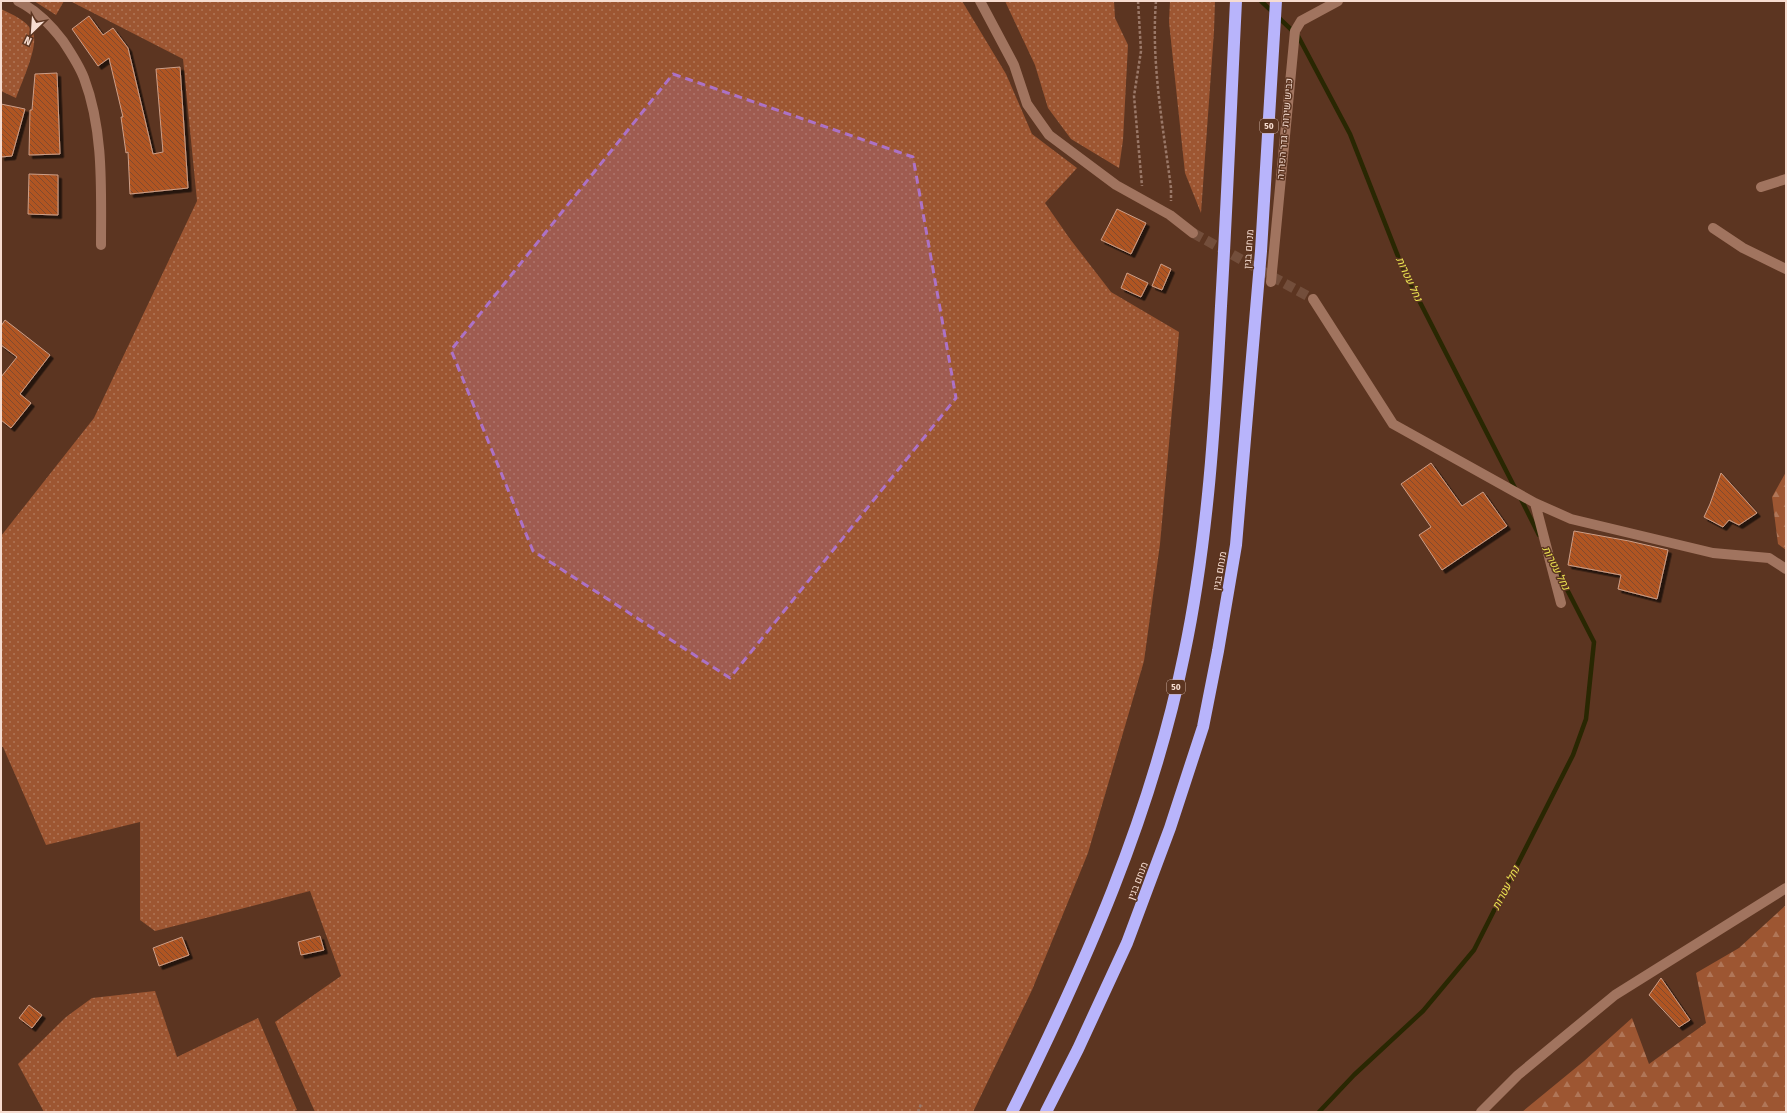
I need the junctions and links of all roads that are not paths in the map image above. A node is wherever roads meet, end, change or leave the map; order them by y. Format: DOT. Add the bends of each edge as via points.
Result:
graph roads {
  1 [pos="18,1"];
  2 [pos="980,1"];
  3 [pos="1236,1"];
  4 [pos="1276,1"];
  5 [pos="1338,1"];
  6 [pos="1786,179"];
  7 [pos="1761,187"];
  8 [pos="1713,228"];
  9 [pos="1193,234"];
  10 [pos="101,245"];
  11 [pos="1786,269"];
  12 [pos="1271,282"];
  13 [pos="1313,300"];
  14 [pos="1535,502"];
  15 [pos="1786,569"];
  16 [pos="1561,603"];
  17 [pos="1786,888"];
  18 [pos="1012,1112"];
  19 [pos="1046,1112"];
  20 [pos="1481,1112"];
  1 -- 10 [label="street" via="41,16 58,34 84,77 92,105 102,177"];
  2 -- 9 [label="street" via="1014,65 1027,104 1049,135 1116,185 1170,215"];
  3 -- 18 [label="highway, מנחם בגין / 50" via="1216,405 1202,547 1184,655 1165,733 1138,825 1094,937"];
  4 -- 19 [label="highway, מנחם בגין / 50" via="1261,251 1236,545 1203,727 1170,828 1127,944"];
  5 -- 12 [label="street, כביש שירות - גדר הפרדה" via="1301,21 1295,31"];
  6 -- 7 [label="street"];
  8 -- 11 [label="street" via="1742,248"];
  13 -- 14 [label="street" via="1393,424"];
  14 -- 15 [label="street" via="1570,519 1713,553 1769,558"];
  14 -- 16 [label="street"];
  17 -- 20 [label="street" via="1615,995 1518,1075"];
}
